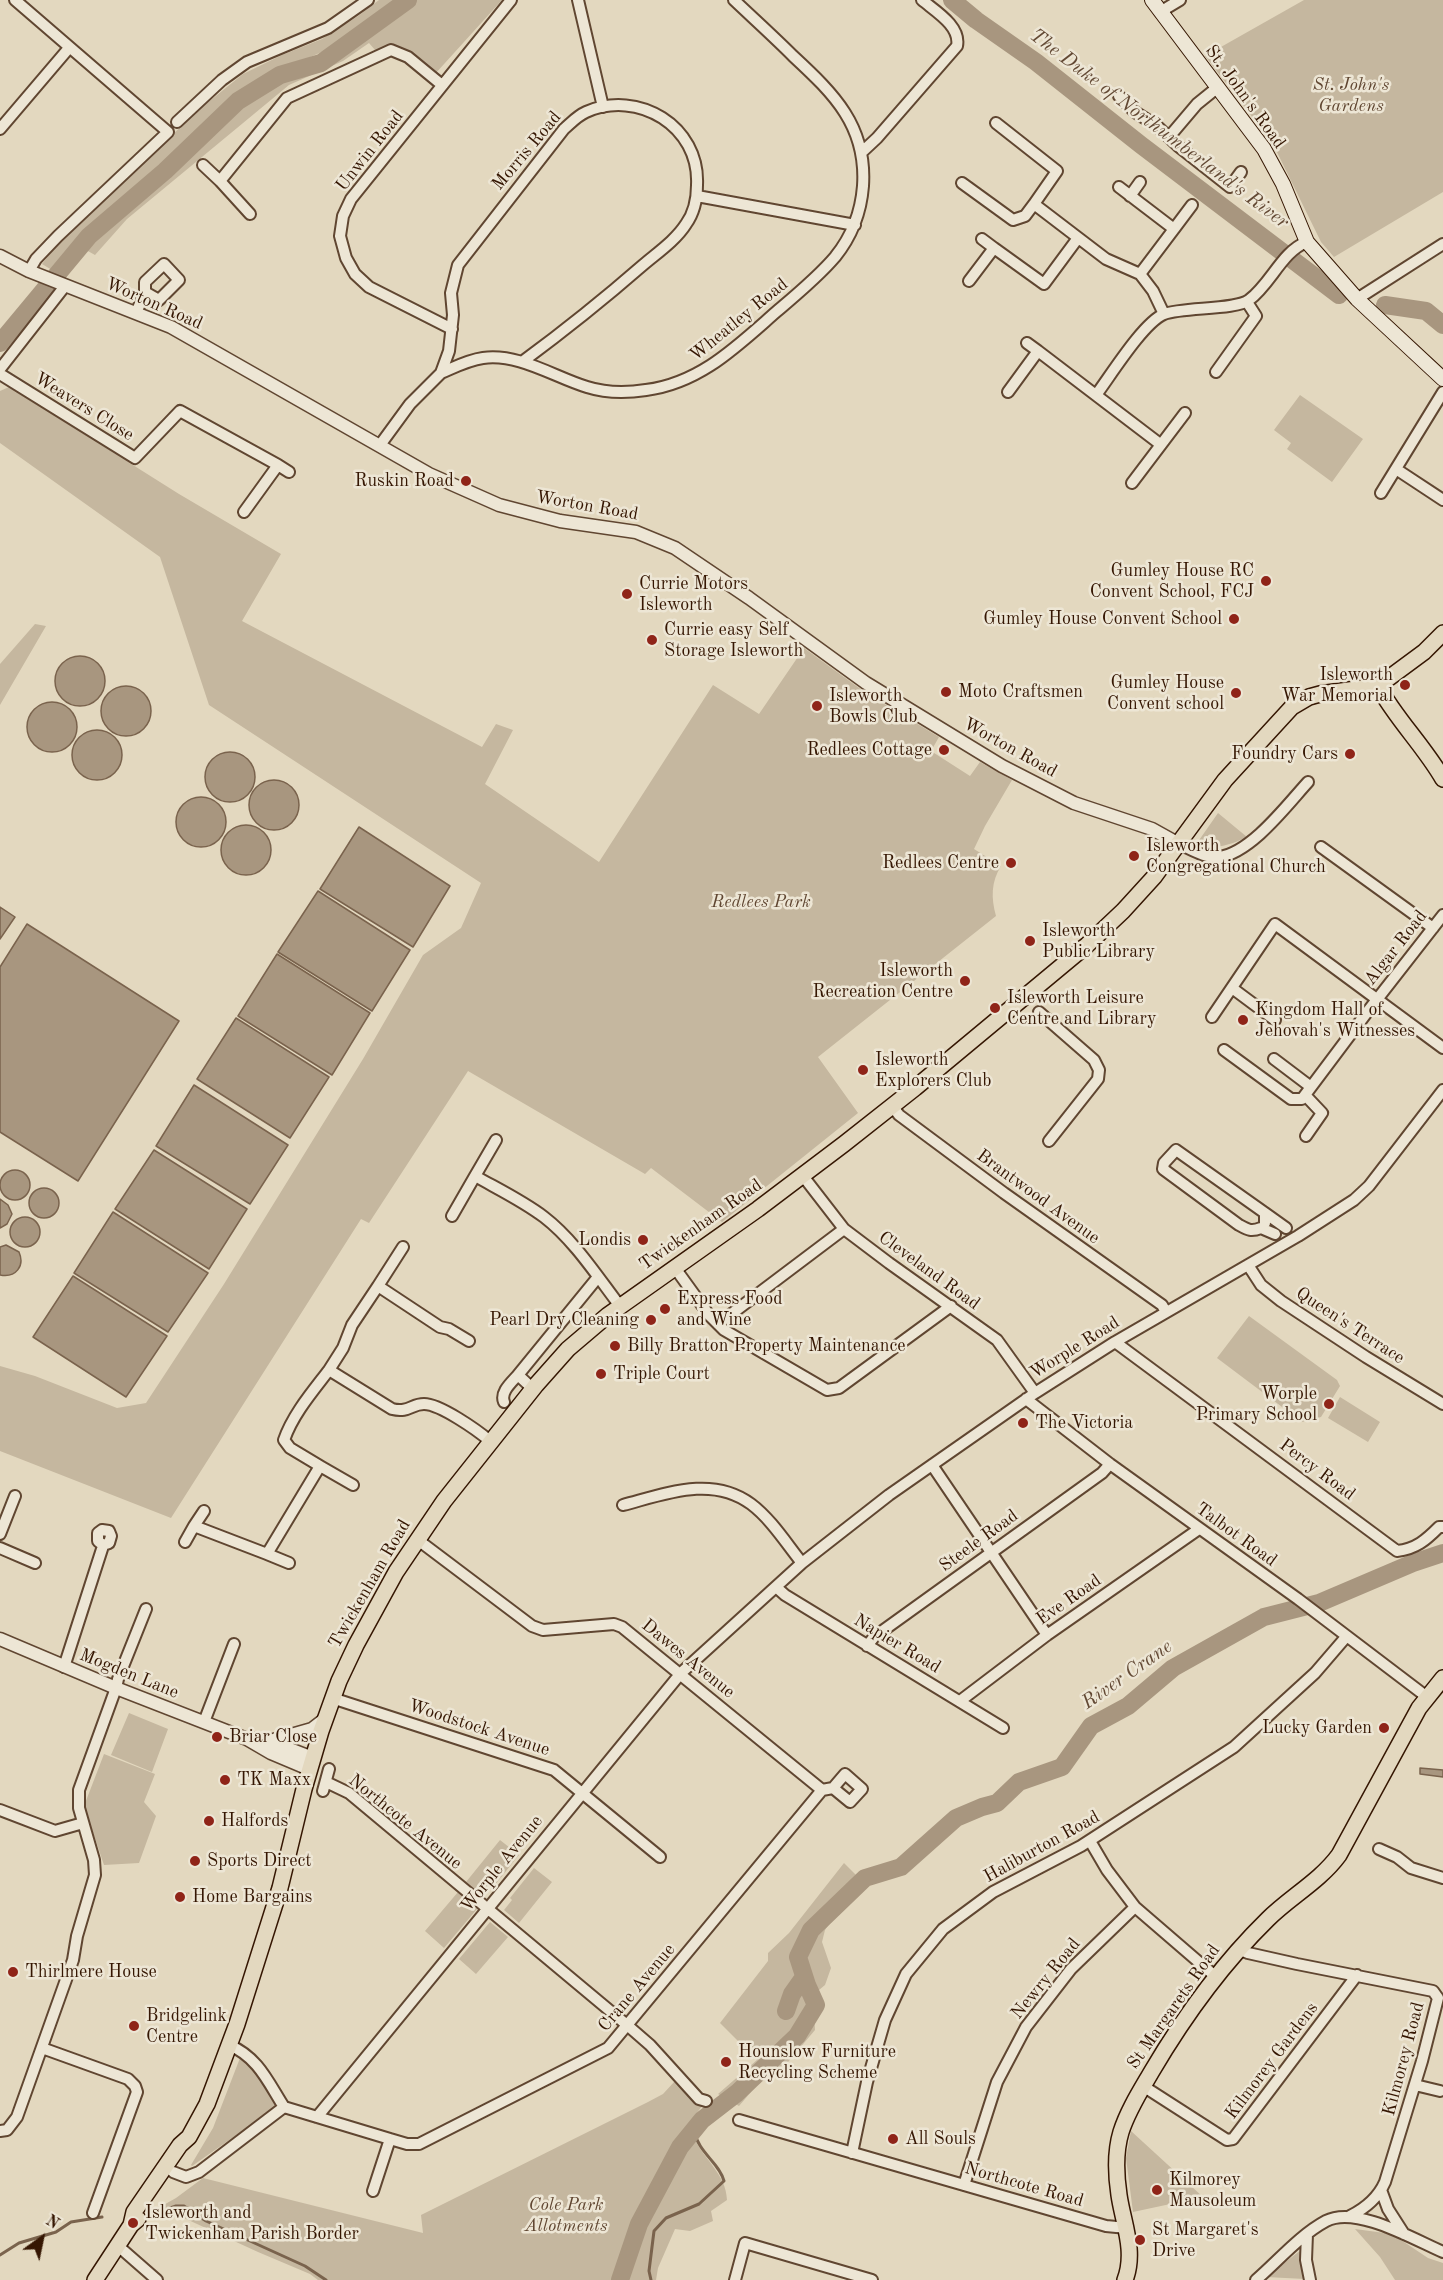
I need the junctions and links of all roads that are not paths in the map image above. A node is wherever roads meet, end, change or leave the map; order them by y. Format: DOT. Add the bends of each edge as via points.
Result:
graph roads {
  1 [pos="15,0"];
  2 [pos="368,0"];
  3 [pos="511,0"];
  4 [pos="578,0"];
  5 [pos="734,0"];
  6 [pos="922,0"];
  7 [pos="1152,0"];
  8 [pos="1180,0"];
  9 [pos="1160,12"];
  10 [pos="69,48"];
  11 [pos="442,85"];
  12 [pos="1218,87"];
  13 [pos="1119,96"];
  14 [pos="603,107"];
  15 [pos="177,122"];
  16 [pos="996,123"];
  17 [pos="0,129"];
  18 [pos="1169,137"];
  19 [pos="862,152"];
  20 [pos="1065,161"];
  21 [pos="203,165"];
  22 [pos="1058,171"];
  23 [pos="1241,172"];
  24 [pos="220,182"];
  25 [pos="1140,182"];
  26 [pos="962,183"];
  27 [pos="1119,188"];
  28 [pos="697,196"];
  29 [pos="1130,196"];
  30 [pos="1034,204"];
  31 [pos="1192,205"];
  32 [pos="250,214"];
  33 [pos="855,225"];
  34 [pos="1173,229"];
  35 [pos="1078,238"];
  36 [pos="982,239"];
  37 [pos="1301,244"];
  38 [pos="1443,244"];
  39 [pos="994,248"];
  40 [pos="0,256"];
  41 [pos="35,273"];
  42 [pos="1140,274"];
  43 [pos="969,281"];
  44 [pos="61,284"];
  45 [pos="146,292"];
  46 [pos="1357,299"];
  47 [pos="1247,302"];
  48 [pos="136,313"];
  49 [pos="1164,314"];
  50 [pos="452,329"];
  51 [pos="1027,343"];
  52 [pos="1038,351"];
  53 [pos="522,362"];
  54 [pos="0,369"];
  55 [pos="1216,372"];
  56 [pos="441,373"];
  57 [pos="0,374"];
  58 [pos="1443,379"];
  59 [pos="1008,392"];
  60 [pos="1443,392"];
  61 [pos="1096,395"];
  62 [pos="1185,413"];
  63 [pos="1160,444"];
  64 [pos="380,445"];
  65 [pos="278,465"];
  66 [pos="1396,469"];
  67 [pos="289,472"];
  68 [pos="1132,483"];
  69 [pos="1381,493"];
  70 [pos="1443,500"];
  71 [pos="244,512"];
  72 [pos="1443,633"];
  73 [pos="1378,686"];
  74 [pos="1443,779"];
  75 [pos="1308,782"];
  76 [pos="1179,844"];
  77 [pos="1321,847"];
  78 [pos="1443,915"];
  79 [pos="1433,928"];
  80 [pos="1232,988"];
  81 [pos="1377,999"];
  82 [pos="1039,1012"];
  83 [pos="1212,1017"];
  84 [pos="1275,1020"];
  85 [pos="1443,1048"];
  86 [pos="1224,1050"];
  87 [pos="1274,1059"];
  88 [pos="1443,1090"];
  89 [pos="1308,1091"];
  90 [pos="892,1107"];
  91 [pos="1306,1136"];
  92 [pos="496,1140"];
  93 [pos="1049,1141"];
  94 [pos="475,1176"];
  95 [pos="803,1176"];
  96 [pos="452,1216"];
  97 [pos="1264,1222"];
  98 [pos="1286,1228"];
  99 [pos="844,1229"];
  100 [pos="1283,1244"];
  101 [pos="403,1247"];
  102 [pos="1248,1264"];
  103 [pos="675,1268"];
  104 [pos="598,1277"];
  105 [pos="378,1286"];
  106 [pos="620,1306"];
  107 [pos="951,1306"];
  108 [pos="1166,1312"];
  109 [pos="718,1324"];
  110 [pos="469,1341"];
  111 [pos="1114,1342"];
  112 [pos="329,1370"];
  113 [pos="518,1375"];
  114 [pos="532,1389"];
  115 [pos="1031,1396"];
  116 [pos="504,1402"];
  117 [pos="1443,1404"];
  118 [pos="490,1441"];
  119 [pos="1110,1464"];
  120 [pos="932,1465"];
  121 [pos="320,1466"];
  122 [pos="352,1485"];
  123 [pos="15,1496"];
  124 [pos="623,1505"];
  125 [pos="204,1510"];
  126 [pos="194,1526"];
  127 [pos="1443,1527"];
  128 [pos="1199,1529"];
  129 [pos="0,1534"];
  130 [pos="417,1540"];
  131 [pos="184,1542"];
  132 [pos="103,1545"];
  133 [pos="0,1548"];
  134 [pos="991,1553"];
  135 [pos="267,1554"];
  136 [pos="35,1563"];
  137 [pos="289,1563"];
  138 [pos="802,1563"];
  139 [pos="776,1587"];
  140 [pos="147,1609"];
  141 [pos="1047,1635"];
  142 [pos="1346,1637"];
  143 [pos="719,1638"];
  144 [pos="0,1639"];
  145 [pos="234,1644"];
  146 [pos="867,1646"];
  147 [pos="64,1667"];
  148 [pos="681,1673"];
  149 [pos="1443,1678"];
  150 [pos="116,1688"];
  151 [pos="1426,1697"];
  152 [pos="333,1698"];
  153 [pos="960,1701"];
  154 [pos="326,1717"];
  155 [pos="204,1722"];
  156 [pos="1003,1728"];
  157 [pos="247,1739"];
  158 [pos="269,1742"];
  159 [pos="311,1764"];
  160 [pos="329,1769"];
  161 [pos="827,1789"];
  162 [pos="582,1792"];
  163 [pos="0,1810"];
  164 [pos="83,1823"];
  165 [pos="1090,1841"];
  166 [pos="1379,1849"];
  167 [pos="660,1857"];
  168 [pos="1443,1878"];
  169 [pos="1135,1906"];
  170 [pos="487,1908"];
  171 [pos="1238,1949"];
  172 [pos="1215,1976"];
  173 [pos="1357,1976"];
  174 [pos="1443,1983"];
  175 [pos="1437,1994"];
  176 [pos="627,2025"];
  177 [pos="229,2045"];
  178 [pos="42,2048"];
  179 [pos="1415,2085"];
  180 [pos="1143,2086"];
  181 [pos="1440,2091"];
  182 [pos="706,2101"];
  183 [pos="284,2107"];
  184 [pos="317,2117"];
  185 [pos="739,2120"];
  186 [pos="0,2131"];
  187 [pos="189,2137"];
  188 [pos="390,2139"];
  189 [pos="852,2152"];
  190 [pos="173,2172"];
  191 [pos="964,2185"];
  192 [pos="1382,2190"];
  193 [pos="373,2191"];
  194 [pos="93,2213"];
  195 [pos="1350,2216"];
  196 [pos="130,2225"];
  197 [pos="1127,2228"];
  198 [pos="1307,2234"];
  199 [pos="1404,2234"];
  200 [pos="117,2245"];
  201 [pos="1443,2252"];
  202 [pos="95,2280"];
  203 [pos="157,2280"];
  204 [pos="735,2280"];
  205 [pos="872,2280"];
  206 [pos="1125,2280"];
  207 [pos="1256,2280"];
  208 [pos="1310,2280"];
  1 -- 10 [label="street"];
  2 -- 15 [label="street" via="328,28 247,62"];
  3 -- 11 [label="street, Unwin Road"];
  4 -- 14 [label="street"];
  5 -- 19 [label="street, Wheatley Road" via="832,93 849,118"];
  6 -- 19 [label="street" via="954,28 957,46"];
  7 -- 9 [label="main road, St. John's Road"];
  8 -- 9 [label="street"];
  9 -- 12 [label="main road, St. John's Road"];
  10 -- 17 [label="street"];
  10 -- 41 [label="street" via="168,132 36,259"];
  11 -- 24 [label="street" via="408,57 391,50 287,98"];
  11 -- 50 [label="street, Unwin Road" via="351,199 339,236 346,258 369,287"];
  12 -- 18 [label="street" via="1197,104"];
  12 -- 37 [label="main road, St. John's Road" via="1264,149 1283,184"];
  13 -- 18 [label="street"];
  14 -- 28 [label="street, Morris Road" via="633,105 667,119 689,147 696,167"];
  14 -- 50 [label="street, Morris Road" via="585,112 564,129 458,265 451,293"];
  16 -- 22 [label="street"];
  18 -- 23 [label="street" via="1230,187"];
  19 -- 33 [label="street, Wheatley Road" via="862,203"];
  20 -- 22 [label="street"];
  21 -- 24 [label="street"];
  22 -- 30 [label="street"];
  24 -- 32 [label="street"];
  25 -- 29 [label="street"];
  26 -- 30 [label="street" via="1013,220 1025,216"];
  27 -- 29 [label="street"];
  28 -- 33 [label="street"];
  28 -- 53 [label="street, Morris Road" via="686,225 664,246 571,326"];
  29 -- 34 [label="street"];
  30 -- 35 [label="street"];
  31 -- 34 [label="street"];
  33 -- 53 [label="street, Wheatley Road" via="836,256 805,287 719,361 668,387 620,392 590,388"];
  34 -- 42 [label="street"];
  35 -- 39 [label="street" via="1044,284"];
  35 -- 42 [label="street" via="1106,258"];
  36 -- 39 [label="street"];
  37 -- 46 [label="main road, St. John's Road"];
  37 -- 47 [label="street"];
  38 -- 46 [label="street"];
  39 -- 43 [label="street"];
  40 -- 41 [label="street, Worton Road"];
  41 -- 44 [label="street, Worton Road"];
  42 -- 49 [label="street"];
  44 -- 48 [label="street, Worton Road"];
  44 -- 54 [label="street"];
  45 -- 48 [label="street"];
  46 -- 58 [label="main road, St. John's Road"];
  47 -- 49 [label="street"];
  47 -- 55 [label="street" via="1256,316"];
  48 -- 64 [label="street, Worton Road" via="171,327"];
  49 -- 61 [label="street" via="1148,326"];
  50 -- 56 [label="street"];
  51 -- 52 [label="street"];
  52 -- 59 [label="street"];
  52 -- 61 [label="street"];
  53 -- 56 [label="street, Wheatley Road" via="485,357"];
  56 -- 64 [label="street" via="410,404"];
  57 -- 65 [label="street, Weavers Close" via="135,458 180,411"];
  60 -- 66 [label="street"];
  61 -- 63 [label="street"];
  62 -- 63 [label="street"];
  63 -- 68 [label="street"];
  64 -- 76 [label="street, Worton Road" via="429,474 499,505 560,521 636,531 675,548 866,684 994,761 1074,803 1152,829"];
  65 -- 67 [label="street"];
  65 -- 71 [label="street"];
  66 -- 69 [label="street"];
  66 -- 70 [label="street"];
  72 -- 73 [label="main road, Twickenham Road"];
  73 -- 74 [label="main road"];
  73 -- 76 [label="main road, Twickenham Road" via="1320,694 1292,707 1225,780"];
  75 -- 76 [label="street" via="1251,844 1220,858"];
  76 -- 90 [label="main road, Twickenham Road" via="1154,877 1105,928"];
  77 -- 79 [label="street"];
  78 -- 79 [label="street, Algar Road"];
  79 -- 81 [label="street, Algar Road"];
  80 -- 81 [label="street" via="1275,924"];
  80 -- 83 [label="street"];
  80 -- 84 [label="street"];
  81 -- 85 [label="street"];
  81 -- 89 [label="street, Algar Road"];
  82 -- 93 [label="street" via="1094,1060 1099,1070 1098,1079"];
  86 -- 89 [label="street" via="1292,1099 1302,1099"];
  87 -- 89 [label="street"];
  88 -- 100 [label="street, Worple Road" via="1369,1186 1354,1200"];
  89 -- 91 [label="street" via="1322,1113"];
  90 -- 95 [label="main road, Twickenham Road"];
  90 -- 108 [label="street, Brantwood Avenue" via="1004,1193 1162,1305"];
  92 -- 94 [label="street"];
  94 -- 96 [label="street"];
  94 -- 104 [label="street" via="545,1218"];
  95 -- 99 [label="street, Cleveland Road"];
  95 -- 103 [label="main road, Twickenham Road"];
  97 -- 97 [label="street" via="1254,1231 1239,1225 1163,1169 1164,1163 1176,1150"];
  97 -- 98 [label="street"];
  97 -- 100 [label="street"];
  99 -- 107 [label="street, Cleveland Road"];
  99 -- 109 [label="street"];
  100 -- 102 [label="street, Worple Road"];
  101 -- 105 [label="street"];
  102 -- 108 [label="street, Worple Road"];
  102 -- 117 [label="street, Queen's Terrace" via="1261,1285 1281,1300"];
  103 -- 106 [label="main road, Twickenham Road"];
  103 -- 109 [label="street"];
  104 -- 106 [label="street"];
  104 -- 113 [label="street"];
  105 -- 110 [label="street"];
  105 -- 112 [label="street"];
  106 -- 114 [label="main road, Twickenham Road" via="568,1349"];
  107 -- 109 [label="street" via="839,1388 827,1390"];
  107 -- 115 [label="street, Cleveland Road" via="997,1340"];
  108 -- 111 [label="street, Worple Road"];
  111 -- 115 [label="street, Worple Road"];
  111 -- 127 [label="street, Percy Road" via="1397,1551 1422,1544"];
  112 -- 118 [label="street" via="392,1409 403,1411 423,1404 434,1407"];
  112 -- 121 [label="street" via="284,1440"];
  113 -- 114 [label="street"];
  113 -- 116 [label="street" via="502,1396"];
  114 -- 118 [label="main road, Twickenham Road"];
  115 -- 119 [label="street, Talbot Road"];
  115 -- 120 [label="street, Worple Road"];
  118 -- 130 [label="main road, Twickenham Road"];
  119 -- 128 [label="street, Talbot Road"];
  119 -- 134 [label="street, Steele Road"];
  120 -- 134 [label="street"];
  120 -- 138 [label="street, Worple Road"];
  121 -- 122 [label="street"];
  121 -- 135 [label="street"];
  123 -- 129 [label="street"];
  124 -- 138 [label="street" via="705,1487 736,1495 763,1515"];
  125 -- 126 [label="street"];
  126 -- 131 [label="street"];
  126 -- 135 [label="street"];
  128 -- 141 [label="street, Eve Road"];
  128 -- 142 [label="street, Talbot Road"];
  130 -- 148 [label="street, Dawes Avenue" via="532,1626 543,1630 614,1624"];
  130 -- 152 [label="main road, Twickenham Road" via="375,1608"];
  132 -- 147 [label="street"];
  133 -- 136 [label="street"];
  134 -- 141 [label="street"];
  134 -- 146 [label="street, Steele Road"];
  135 -- 137 [label="street"];
  138 -- 139 [label="street, Worple Road"];
  139 -- 143 [label="street, Worple Road"];
  139 -- 146 [label="street, Napier Road"];
  140 -- 150 [label="street"];
  141 -- 153 [label="street, Eve Road"];
  142 -- 151 [label="street, Talbot Road"];
  142 -- 165 [label="street, Haliburton Road" via="1315,1672 1234,1747"];
  143 -- 148 [label="street, Worple Avenue"];
  144 -- 147 [label="street, Mogden Lane"];
  145 -- 155 [label="street"];
  146 -- 153 [label="street, Napier Road"];
  147 -- 150 [label="street, Mogden Lane"];
  148 -- 161 [label="street, Dawes Avenue"];
  148 -- 162 [label="street, Worple Avenue"];
  149 -- 151 [label="main road, St Margarets Road"];
  150 -- 155 [label="street, Mogden Lane"];
  150 -- 164 [label="street" via="80,1790"];
  151 -- 171 [label="main road, St Margarets Road" via="1334,1862"];
  152 -- 154 [label="main road, Twickenham Road"];
  152 -- 162 [label="street, Woodstock Avenue" via="554,1770"];
  153 -- 156 [label="street, Napier Road"];
  154 -- 158 [label="street, Mogden Lane" via="312,1729"];
  154 -- 159 [label="main road, Twickenham Road"];
  155 -- 157 [label="street, Mogden Lane"];
  157 -- 158 [label="street, Mogden Lane"];
  157 -- 159 [label="street, Mogden Lane" via="271,1754"];
  158 -- 159 [label="street, Mogden Lane"];
  159 -- 177 [label="main road, Twickenham Road" via="280,1888"];
  160 -- 170 [label="street, Northcote Avenue" via="325,1787 349,1793"];
  161 -- 176 [label="street, Crane Avenue"];
  162 -- 167 [label="street, Woodstock Avenue"];
  162 -- 170 [label="street, Worple Avenue"];
  163 -- 164 [label="street" via="55,1831"];
  164 -- 178 [label="street" via="94,1860 94,1875 73,1960"];
  165 -- 169 [label="street"];
  165 -- 189 [label="street, Haliburton Road" via="993,1892 943,1929 906,1974 885,2020"];
  166 -- 168 [label="street" via="1411,1868"];
  169 -- 172 [label="street"];
  169 -- 191 [label="street, Newry Road" via="1071,1969 1026,2027 997,2082"];
  170 -- 176 [label="street, Northcote Avenue"];
  170 -- 184 [label="street, Worple Avenue"];
  171 -- 172 [label="main road, St Margarets Road"];
  171 -- 173 [label="street, Kilmorey Road"];
  172 -- 180 [label="main road, St Margarets Road"];
  173 -- 175 [label="street, Kilmorey Road"];
  173 -- 180 [label="street, Kilmorey Gardens" via="1233,2139 1227,2140"];
  174 -- 175 [label="street"];
  175 -- 179 [label="street, Kilmorey Road"];
  176 -- 182 [label="street, Northcote Avenue" via="699,2099"];
  176 -- 188 [label="street, Crane Avenue" via="603,2052 419,2144"];
  177 -- 183 [label="street" via="255,2062"];
  177 -- 187 [label="main road, Twickenham Road" via="207,2104"];
  178 -- 186 [label="street" via="17,2117 7,2130"];
  178 -- 194 [label="street" via="128,2079 135,2086"];
  179 -- 181 [label="street"];
  179 -- 192 [label="street, Kilmorey Road"];
  180 -- 197 [label="main road, St Margarets Road" via="1118,2145 1118,2188"];
  183 -- 184 [label="street, Crane Avenue"];
  183 -- 190 [label="street" via="199,2172 186,2177"];
  184 -- 188 [label="street, Crane Avenue"];
  185 -- 189 [label="street, Northcote Road"];
  187 -- 190 [label="main road, Twickenham Road" via="187,2150"];
  187 -- 196 [label="main road, Twickenham Road" via="134,2212"];
  188 -- 193 [label="street"];
  189 -- 191 [label="street, Northcote Road"];
  190 -- 196 [label="main road, Twickenham Road" via="142,2216"];
  191 -- 197 [label="street, Northcote Road" via="1106,2226"];
  192 -- 195 [label="street"];
  192 -- 199 [label="street" via="1388,2209"];
  195 -- 198 [label="street" via="1326,2221"];
  195 -- 199 [label="street"];
  196 -- 200 [label="main road"];
  197 -- 206 [label="main road, St Margarets Road" via="1129,2257"];
  198 -- 207 [label="street"];
  198 -- 208 [label="street"];
  199 -- 201 [label="street"];
  200 -- 202 [label="main road"];
  200 -- 203 [label="street"];
  204 -- 205 [label="street" via="745,2243"];
}
